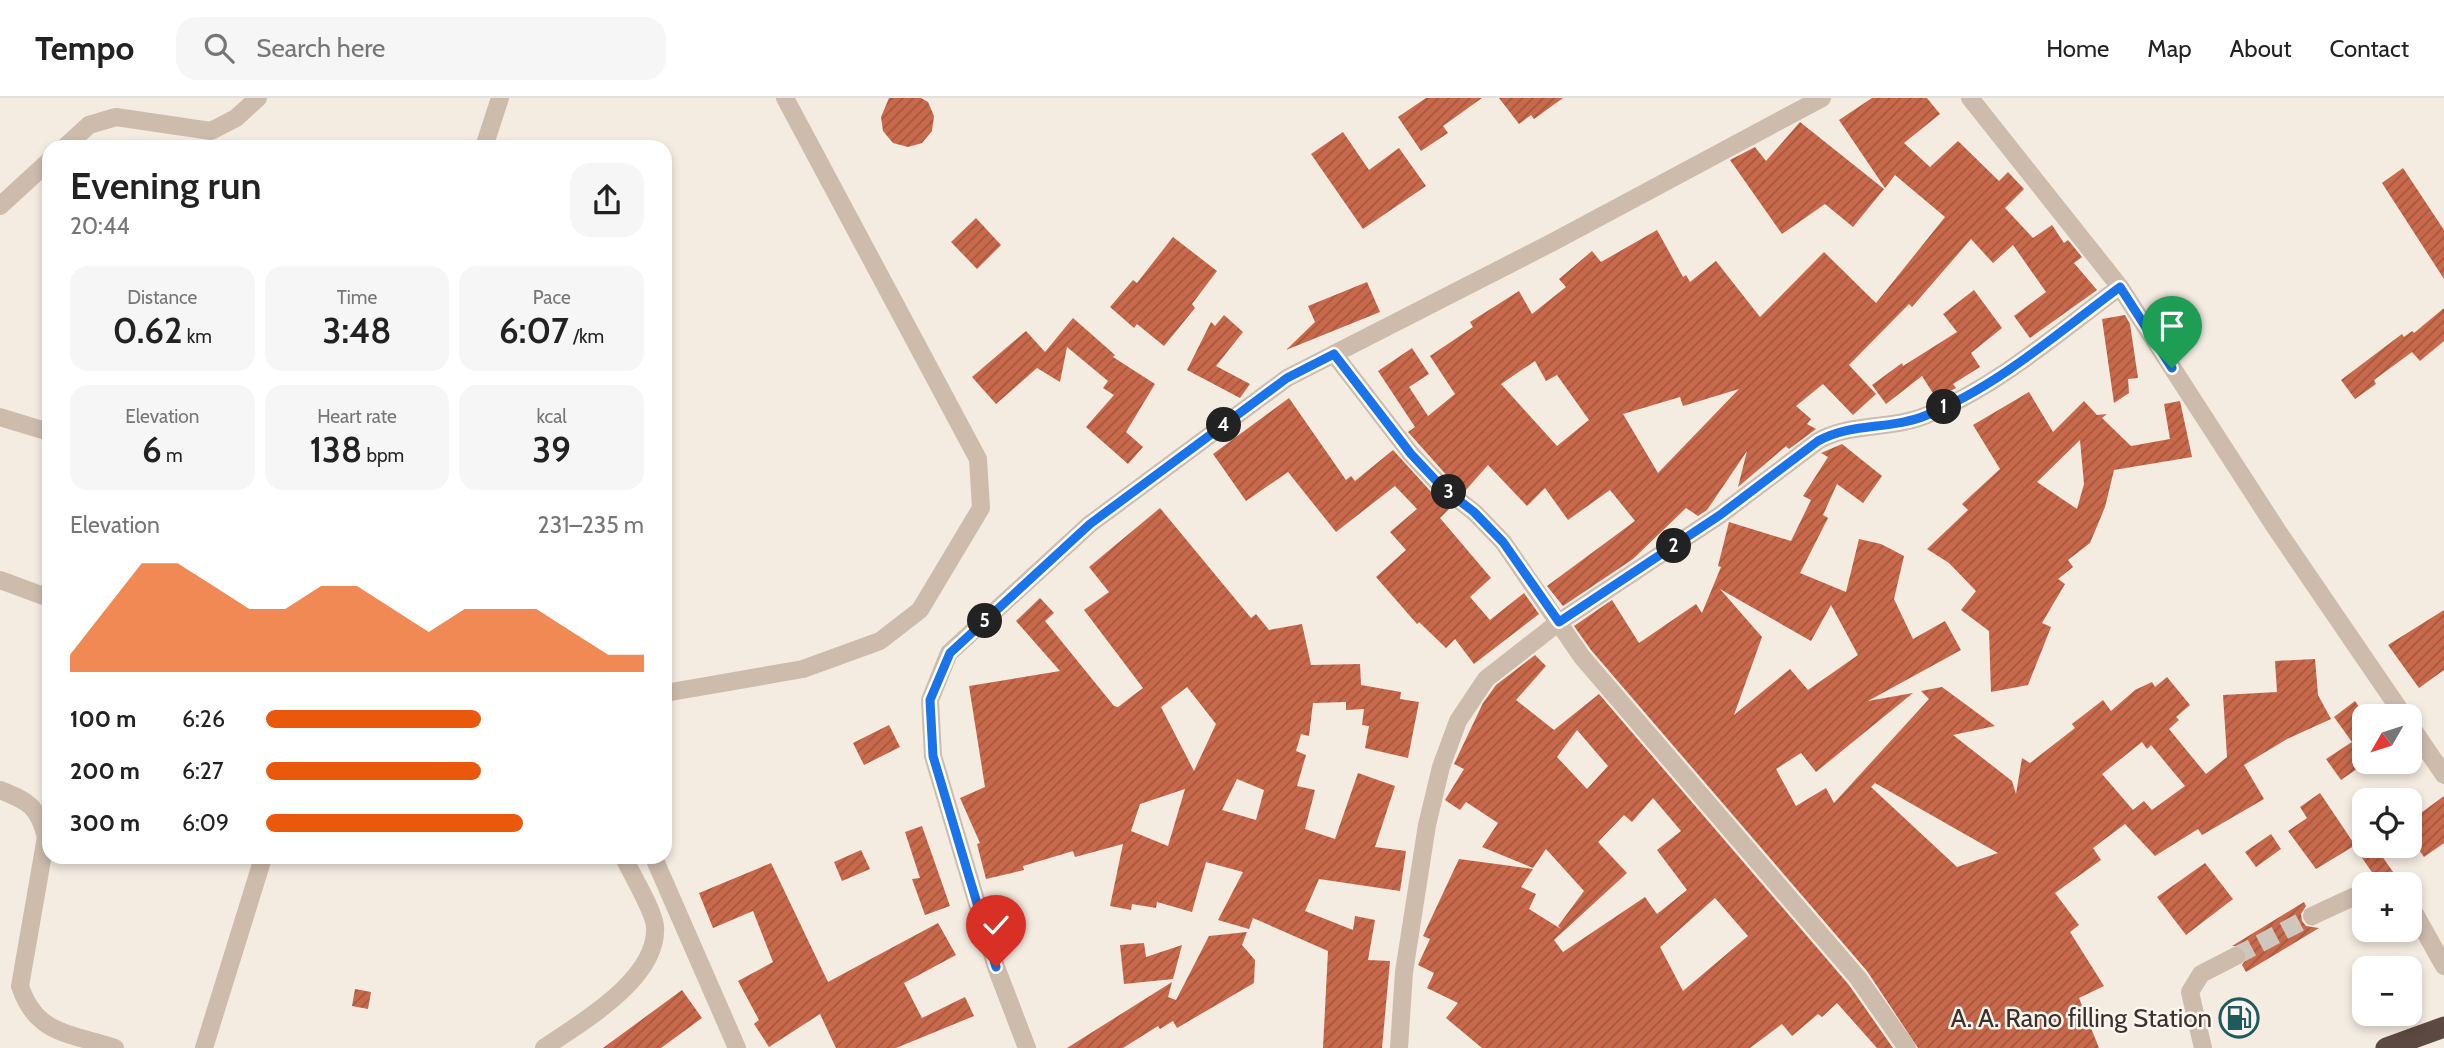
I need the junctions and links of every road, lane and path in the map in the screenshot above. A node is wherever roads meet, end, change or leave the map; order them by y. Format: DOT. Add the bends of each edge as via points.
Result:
graph roads {
  1 [pos="258,98"];
  2 [pos="500,98"];
  3 [pos="785,98"];
  4 [pos="1822,98"];
  5 [pos="1970,98"];
  6 [pos="73,140"];
  7 [pos="486,140"];
  8 [pos="42,167"];
  9 [pos="0,206"];
  10 [pos="2120,287"];
  11 [pos="1334,354"];
  12 [pos="0,417"];
  13 [pos="42,430"];
  14 [pos="0,580"];
  15 [pos="42,595"];
  16 [pos="1559,622"];
  17 [pos="672,693"];
  18 [pos="2396,704"];
  19 [pos="2422,743"];
  20 [pos="2444,775"];
  21 [pos="0,790"];
  22 [pos="42,822"];
  23 [pos="42,860"];
  24 [pos="261,864"];
  25 [pos="627,864"];
  26 [pos="657,864"];
  27 [pos="2352,898"];
  28 [pos="2312,916"];
  29 [pos="2422,927"];
  30 [pos="2236,956"];
  31 [pos="2444,966"];
  32 [pos="2444,1027"];
  33 [pos="115,1048"];
  34 [pos="204,1048"];
  35 [pos="544,1048"];
  36 [pos="737,1048"];
  37 [pos="1027,1048"];
  38 [pos="1399,1048"];
  39 [pos="1908,1048"];
  40 [pos="2203,1048"];
  41 [pos="2386,1048"];
  1 -- 6 [label="street" via="236,118 211,131 116,117 89,125"];
  2 -- 7 [label="street"];
  3 -- 17 [label="street" via="978,459 981,508 920,610 880,641 803,669"];
  4 -- 11 [label="street"];
  5 -- 10 [label="street"];
  8 -- 9 [label="street"];
  10 -- 16 [label="street" via="1988,384 1927,415 1898,424 1835,431 1818,441 1720,515"];
  10 -- 18 [label="street"];
  11 -- 16 [label="street" via="1411,454 1503,542"];
  11 -- 37 [label="street" via="1287,378 1090,524 950,653 930,700 933,756 996,967"];
  12 -- 13 [label="street"];
  14 -- 15 [label="street"];
  16 -- 38 [label="street" via="1486,679 1458,721 1427,825 1404,972"];
  16 -- 39 [label="street" via="1582,657 1858,978"];
  19 -- 20 [label="street"];
  21 -- 22 [label="street" via="23,799"];
  23 -- 33 [label="street" via="20,986 27,1009 43,1024"];
  24 -- 34 [label="street"];
  25 -- 35 [label="street" via="655,924 653,951 632,981"];
  26 -- 36 [label="street"];
  27 -- 28 [label="street"];
  29 -- 31 [label="street"];
  30 -- 40 [label="street" via="2201,974 2190,992"];
  32 -- 41 [label="highway"];
}
